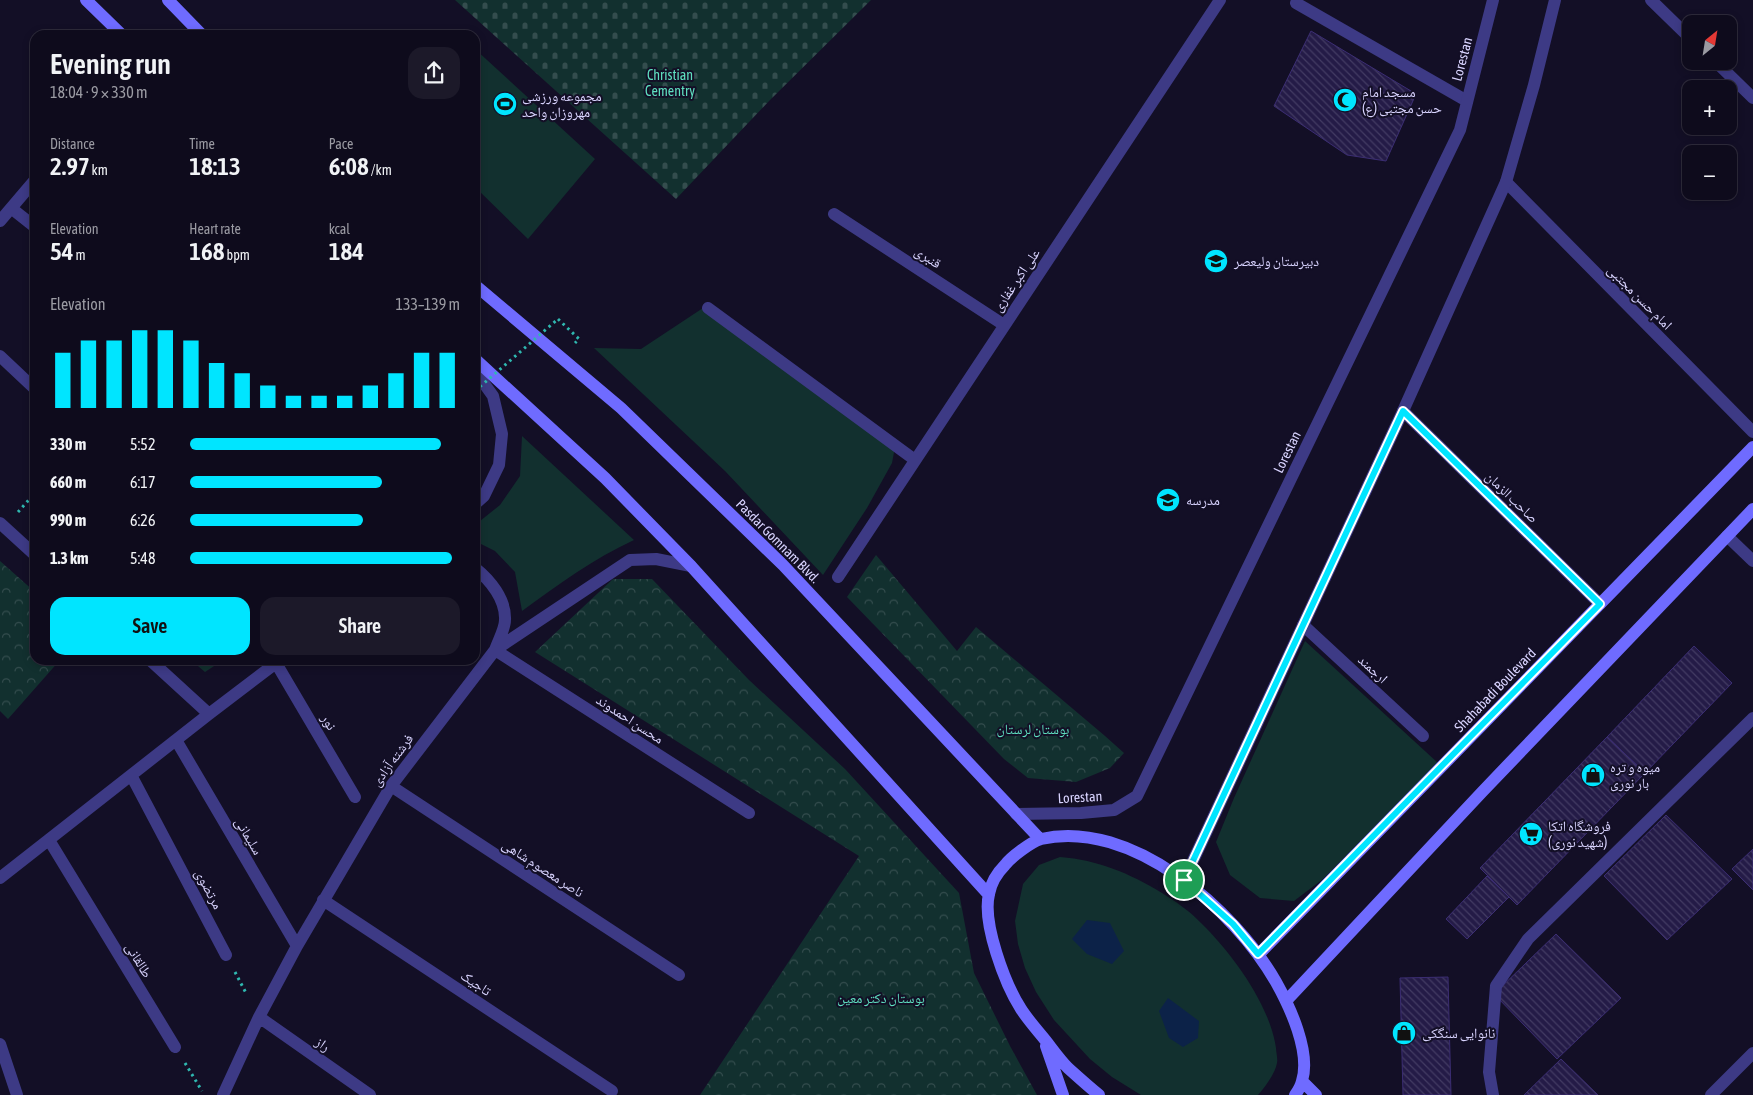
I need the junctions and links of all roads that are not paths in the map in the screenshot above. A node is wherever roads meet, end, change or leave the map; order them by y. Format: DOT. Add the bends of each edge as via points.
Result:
graph roads {
  1 [pos="86,0"];
  2 [pos="168,0"];
  3 [pos="1220,0"];
  4 [pos="1493,0"];
  5 [pos="1555,0"];
  6 [pos="1651,0"];
  7 [pos="1296,3"];
  8 [pos="117,30"];
  9 [pos="197,30"];
  10 [pos="1682,30"];
  11 [pos="1724,70"];
  12 [pos="1753,98"];
  13 [pos="1467,101"];
  14 [pos="1506,182"];
  15 [pos="30,186"];
  16 [pos="11,208"];
  17 [pos="834,214"];
  18 [pos="0,221"];
  19 [pos="30,223"];
  20 [pos="480,289"];
  21 [pos="708,308"];
  22 [pos="1004,325"];
  23 [pos="0,356"];
  24 [pos="480,364"];
  25 [pos="480,378"];
  26 [pos="30,384"];
  27 [pos="1403,411"];
  28 [pos="1753,432"];
  29 [pos="1753,447"];
  30 [pos="915,460"];
  31 [pos="480,500"];
  32 [pos="1753,509"];
  33 [pos="0,524"];
  34 [pos="1727,536"];
  35 [pos="30,551"];
  36 [pos="1753,561"];
  37 [pos="690,566"];
  38 [pos="480,572"];
  39 [pos="838,577"];
  40 [pos="1600,604"];
  41 [pos="1304,625"];
  42 [pos="495,650"];
  43 [pos="155,665"];
  44 [pos="273,665"];
  45 [pos="280,665"];
  46 [pos="209,714"];
  47 [pos="1753,718"];
  48 [pos="1423,736"];
  49 [pos="176,740"];
  50 [pos="131,775"];
  51 [pos="391,786"];
  52 [pos="355,797"];
  53 [pos="749,813"];
  54 [pos="1016,814"];
  55 [pos="1040,839"];
  56 [pos="49,840"];
  57 [pos="0,878"];
  58 [pos="1184,880"];
  59 [pos="989,895"];
  60 [pos="324,900"];
  61 [pos="297,946"];
  62 [pos="1258,954"];
  63 [pos="226,955"];
  64 [pos="680,975"];
  65 [pos="1287,1000"];
  66 [pos="260,1017"];
  67 [pos="1042,1036"];
  68 [pos="0,1044"];
  69 [pos="175,1047"];
  70 [pos="1753,1053"];
  71 [pos="1302,1081"];
  72 [pos="612,1091"];
  73 [pos="17,1095"];
  74 [pos="223,1095"];
  75 [pos="370,1095"];
  76 [pos="1062,1095"];
  77 [pos="1099,1095"];
  78 [pos="1296,1095"];
  79 [pos="1316,1095"];
  80 [pos="1493,1095"];
  81 [pos="1711,1095"];
  1 -- 8 [label="main road"];
  2 -- 9 [label="main road"];
  3 -- 22 [label="street, علی اکبر غفاری"];
  4 -- 13 [label="street, Lorestan"];
  5 -- 14 [label="street"];
  6 -- 10 [label="street"];
  7 -- 13 [label="street"];
  11 -- 12 [label="street"];
  13 -- 54 [label="street, Lorestan" via="1460,130 1137,796 1114,810"];
  14 -- 27 [label="street"];
  14 -- 28 [label="street, امام حسن مجتبی"];
  15 -- 16 [label="street"];
  16 -- 18 [label="street"];
  16 -- 19 [label="street"];
  17 -- 22 [label="street, قنبری"];
  20 -- 54 [label="main road, Pasdar Gomnam Blvd." via="621,408 783,565"];
  21 -- 30 [label="street"];
  22 -- 30 [label="street, علی اکبر غفاری"];
  23 -- 26 [label="street"];
  24 -- 37 [label="main road" via="605,478"];
  25 -- 31 [label="street" via="493,396 502,434 499,465"];
  27 -- 40 [label="street, صاحب الزمان"];
  27 -- 41 [label="street"];
  29 -- 40 [label="main road, Shahabadi Boulevard"];
  30 -- 39 [label="street, علی اکبر غفاری"];
  32 -- 34 [label="main road"];
  33 -- 35 [label="street"];
  34 -- 36 [label="street"];
  34 -- 65 [label="main road"];
  37 -- 42 [label="street, فرشته آزادی" via="656,559 630,560"];
  37 -- 59 [label="main road"];
  38 -- 42 [label="street" via="489,579 502,601 505,620"];
  40 -- 62 [label="main road, Shahabadi Boulevard"];
  41 -- 48 [label="street, ارجمند"];
  41 -- 58 [label="street"];
  42 -- 51 [label="street, فرشته آزادی"];
  42 -- 53 [label="street, محسن احمدوند"];
  43 -- 46 [label="street"];
  44 -- 46 [label="street"];
  45 -- 52 [label="street, نور"];
  46 -- 49 [label="street"];
  47 -- 80 [label="street" via="1528,939 1496,986 1489,1072"];
  49 -- 50 [label="street"];
  49 -- 61 [label="street, سلیمانی"];
  50 -- 56 [label="street"];
  50 -- 63 [label="street, مرتضوی"];
  51 -- 60 [label="street, فرشته آزادی"];
  51 -- 64 [label="street, ناصر معصوم شاهی"];
  54 -- 55 [label="main road, Pasdar Gomnam Blvd."];
  55 -- 58 [label="main road" via="1085,837 1110,842 1138,853"];
  55 -- 59 [label="main road" via="1010,858 997,874"];
  56 -- 57 [label="street"];
  56 -- 69 [label="street, طالقانی"];
  58 -- 62 [label="main road" via="1233,924"];
  59 -- 67 [label="main road" via="988,922 1006,979 1021,1008"];
  60 -- 61 [label="street, فرشته آزادی"];
  60 -- 72 [label="street, تاجیک"];
  61 -- 66 [label="street, فرشته آزادی"];
  62 -- 65 [label="main road"];
  65 -- 71 [label="main road" via="1298,1029 1304,1060"];
  66 -- 74 [label="street, فرشته آزادی"];
  66 -- 75 [label="street, راز"];
  67 -- 76 [label="main road"];
  67 -- 77 [label="main road" via="1066,1066"];
  68 -- 73 [label="street"];
  70 -- 81 [label="street"];
  71 -- 78 [label="main road"];
  71 -- 79 [label="main road"];
}
